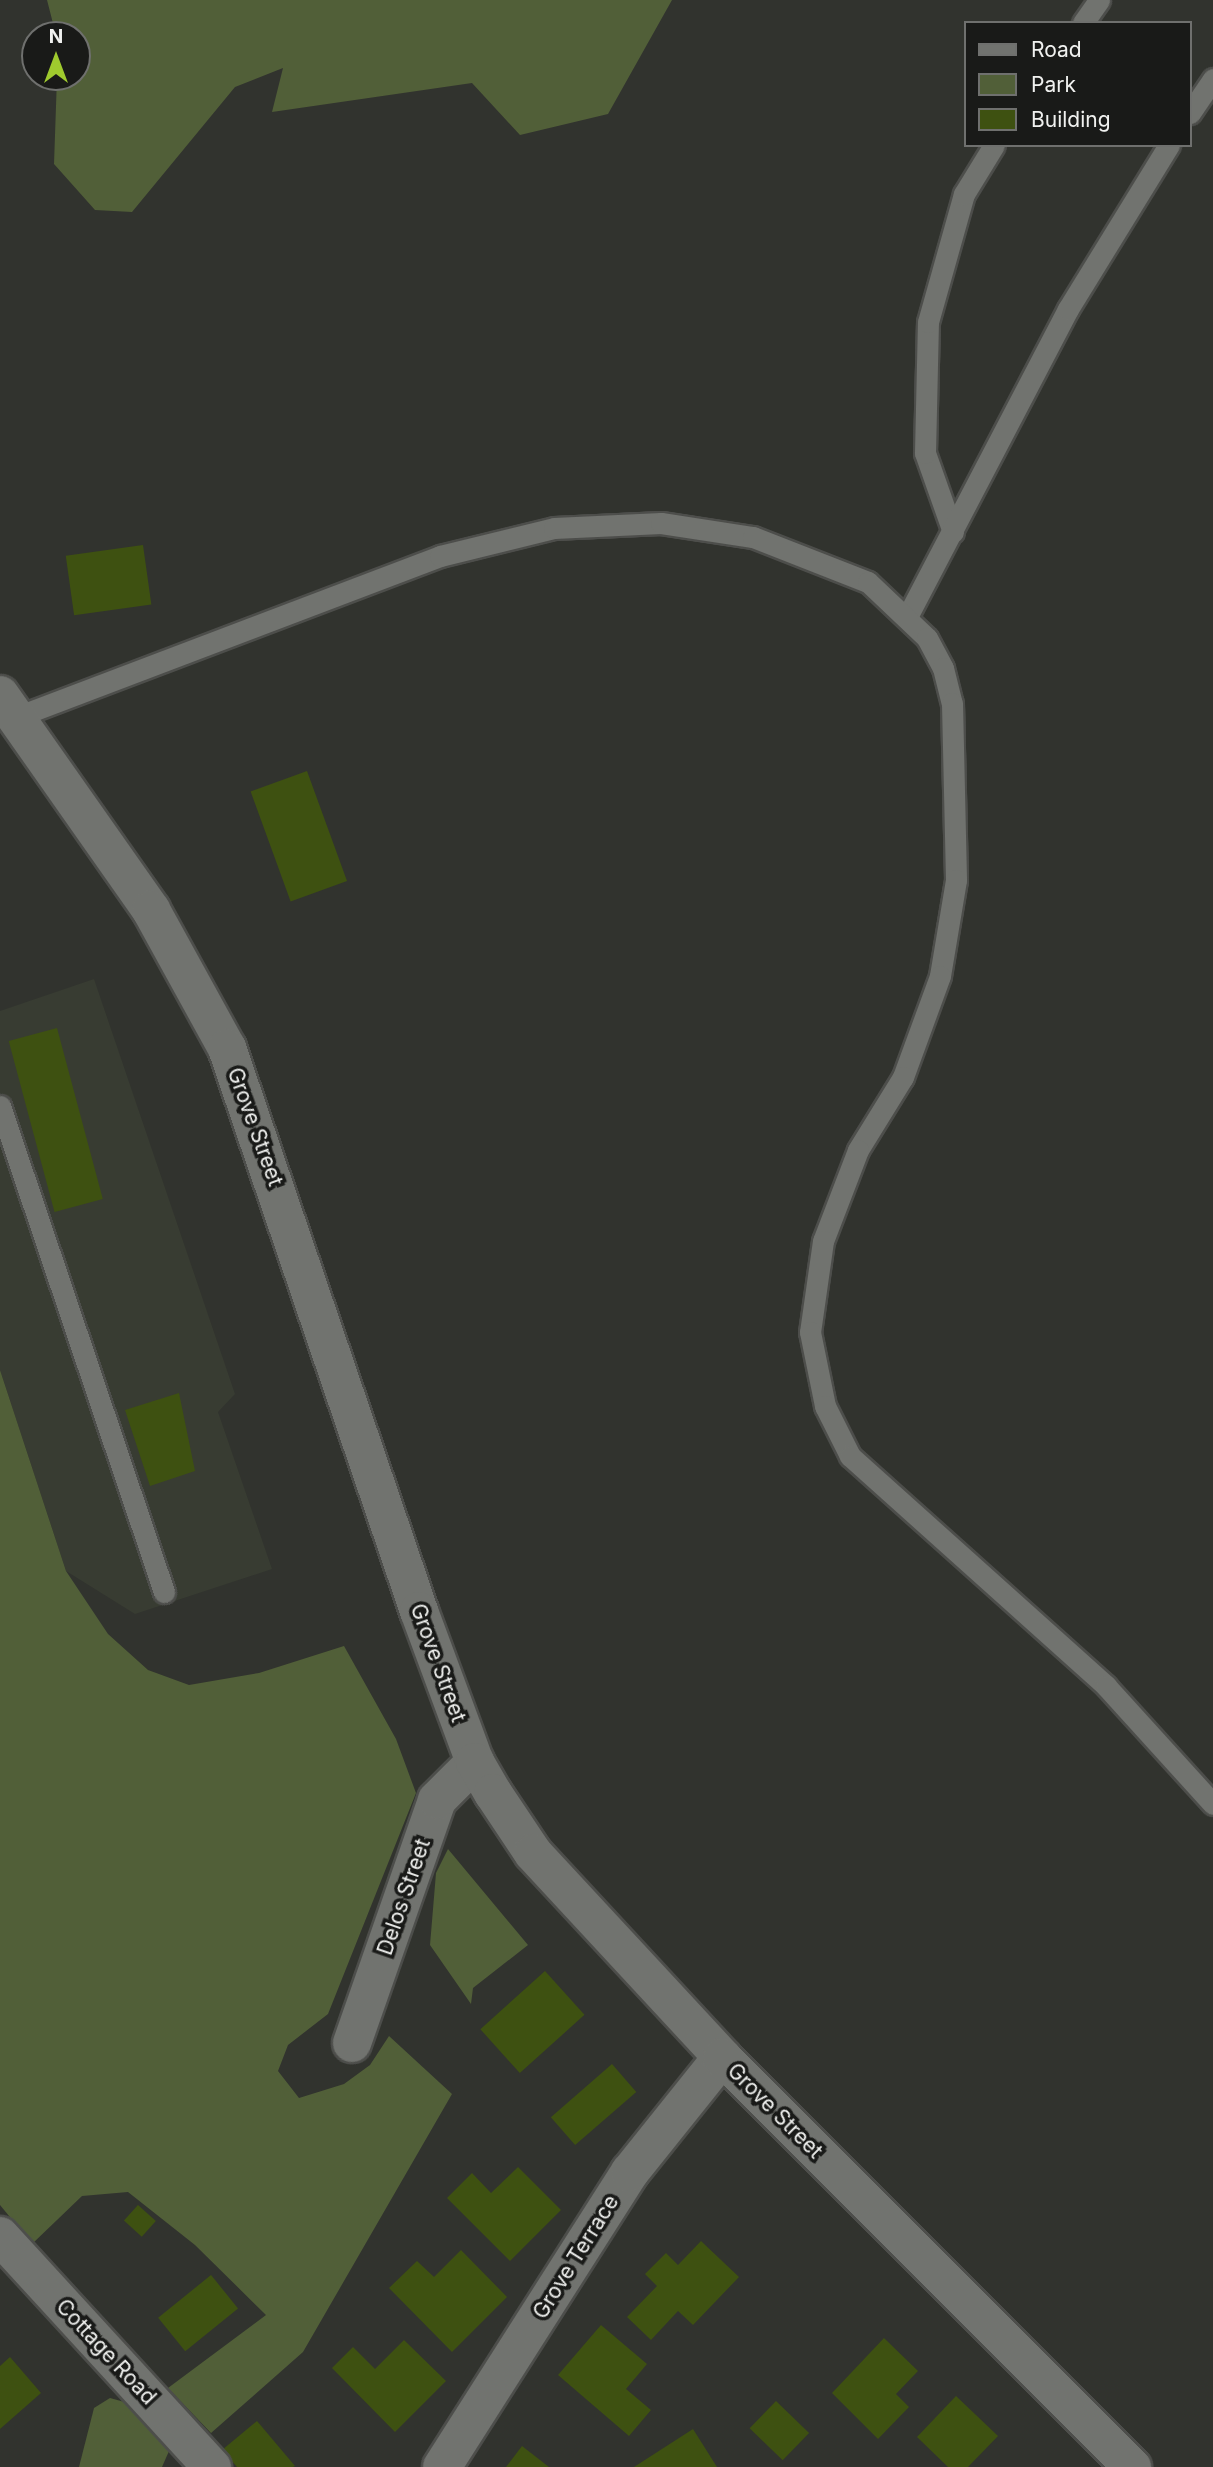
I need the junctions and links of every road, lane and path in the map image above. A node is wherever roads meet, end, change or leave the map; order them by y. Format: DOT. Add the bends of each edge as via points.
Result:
graph roads {
  1 [pos="1098,0"];
  2 [pos="1084,21"];
  3 [pos="1213,79"];
  4 [pos="1192,110"];
  5 [pos="993,147"];
  6 [pos="1169,147"];
  7 [pos="953,532"];
  8 [pos="906,617"];
  9 [pos="10,706"];
  10 [pos="0,1106"];
  11 [pos="164,1592"];
  12 [pos="475,1762"];
  13 [pos="1213,1804"];
  14 [pos="352,2043"];
  15 [pos="722,2057"];
  16 [pos="0,2236"];
  17 [pos="442,2466"];
  18 [pos="212,2467"];
  19 [pos="1132,2467"];
  1 -- 2 [label="lane"];
  3 -- 4 [label="lane"];
  5 -- 7 [label="lane" via="964,194 928,322 925,453"];
  6 -- 7 [label="lane" via="1068,309"];
  7 -- 8 [label="lane"];
  8 -- 9 [label="lane" via="868,582 752,537 662,523 554,528 440,556"];
  8 -- 13 [label="lane" via="943,668 952,703 956,880 940,976 903,1077 858,1150 823,1241 810,1332 825,1406 850,1456 1106,1685"];
  9 -- 12 [label="main road, Grove Street" via="150,910 226,1048"];
  10 -- 11 [label="lane"];
  12 -- 14 [label="main road, Delos Street" via="437,1800"];
  12 -- 15 [label="main road, Grove Street" via="533,1853"];
  15 -- 17 [label="main road, Grove Terrace" via="630,2172"];
  15 -- 19 [label="main road, Grove Street"];
  16 -- 18 [label="main road, Cottage Road"];
}
